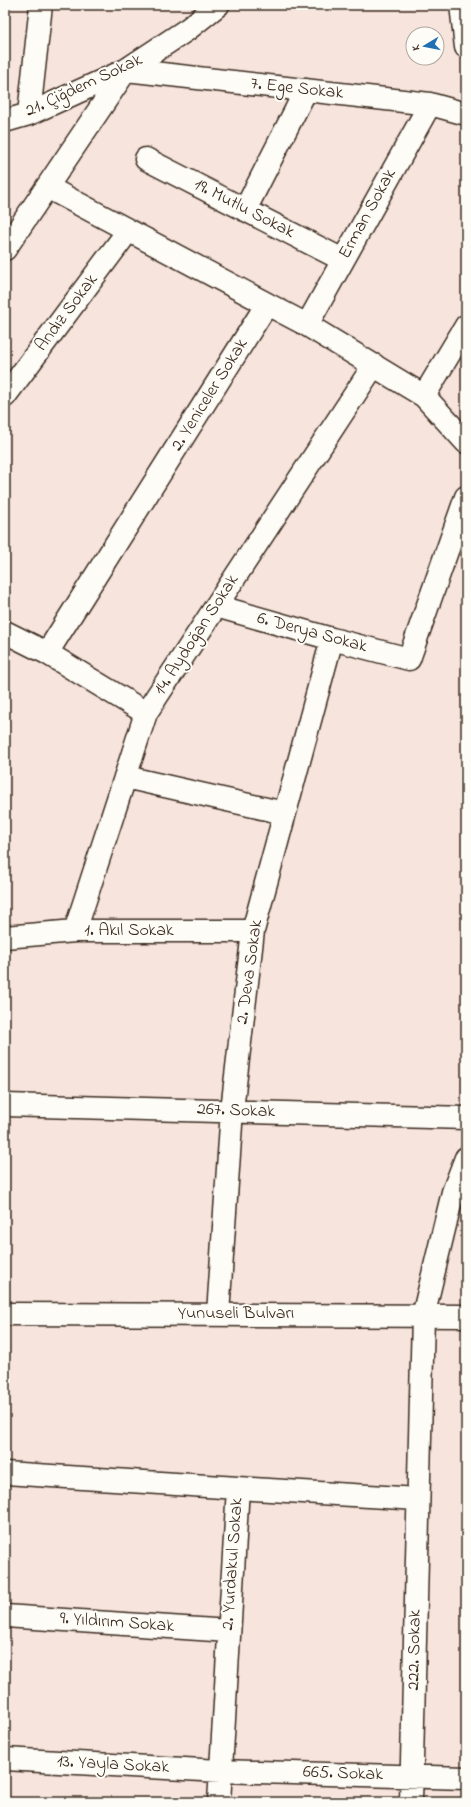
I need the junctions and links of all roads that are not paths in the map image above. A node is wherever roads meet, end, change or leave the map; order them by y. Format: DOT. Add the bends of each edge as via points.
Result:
graph roads {
  1 [pos="41,5"];
  2 [pos="190,5"];
  3 [pos="218,5"];
  4 [pos="461,5"];
  5 [pos="188,29"];
  6 [pos="466,47"];
  7 [pos="126,70"];
  8 [pos="306,90"];
  9 [pos="430,104"];
  10 [pos="29,114"];
  11 [pos="466,114"];
  12 [pos="5,120"];
  13 [pos="146,159"];
  14 [pos="47,187"];
  15 [pos="245,210"];
  16 [pos="128,230"];
  17 [pos="5,249"];
  18 [pos="343,260"];
  19 [pos="267,304"];
  20 [pos="307,325"];
  21 [pos="466,326"];
  22 [pos="374,365"];
  23 [pos="5,396"];
  24 [pos="424,396"];
  25 [pos="466,442"];
  26 [pos="466,497"];
  27 [pos="216,606"];
  28 [pos="5,632"];
  29 [pos="332,639"];
  30 [pos="47,654"];
  31 [pos="146,713"];
  32 [pos="125,777"];
  33 [pos="284,813"];
  34 [pos="75,931"];
  35 [pos="253,931"];
  36 [pos="5,937"];
  37 [pos="5,1105"];
  38 [pos="232,1110"];
  39 [pos="466,1118"];
  40 [pos="466,1158"];
  41 [pos="5,1314"];
  42 [pos="218,1314"];
  43 [pos="423,1316"];
  44 [pos="466,1316"];
  45 [pos="5,1473"];
  46 [pos="238,1488"];
  47 [pos="418,1499"];
  48 [pos="5,1616"];
  49 [pos="229,1631"];
  50 [pos="5,1759"];
  51 [pos="220,1771"];
  52 [pos="412,1776"];
  53 [pos="466,1778"];
  54 [pos="218,1802"];
  55 [pos="411,1802"];
  1 -- 10 [label="street"];
  2 -- 5 [label="street"];
  3 -- 5 [label="street, 21. Çiğdem Sokak"];
  4 -- 6 [label="street"];
  5 -- 7 [label="street, 21. Çiğdem Sokak"];
  7 -- 8 [label="street, 7. Ege Sokak"];
  7 -- 10 [label="street, 21. Çiğdem Sokak"];
  7 -- 14 [label="street"];
  8 -- 9 [label="street, 7. Ege Sokak"];
  8 -- 15 [label="street"];
  9 -- 11 [label="street, 7. Ege Sokak"];
  9 -- 18 [label="street, Erman Sokak"];
  10 -- 12 [label="street, 21. Çiğdem Sokak"];
  13 -- 15 [label="street, 19. Mutlu Sokak"];
  14 -- 16 [label="street"];
  14 -- 17 [label="street"];
  15 -- 18 [label="street, 19. Mutlu Sokak"];
  16 -- 19 [label="street"];
  16 -- 23 [label="street, Andız Sokak"];
  18 -- 20 [label="street, Erman Sokak"];
  19 -- 20 [label="street"];
  19 -- 30 [label="street, 2. Yeniceler Sokak"];
  20 -- 22 [label="street"];
  21 -- 24 [label="street"];
  22 -- 24 [label="street"];
  22 -- 27 [label="street, 14. Aydoğan Sokak"];
  24 -- 25 [label="street"];
  26 -- 29 [label="street, 6. Derya Sokak" via="409,659"];
  27 -- 29 [label="street, 6. Derya Sokak"];
  27 -- 31 [label="street, 14. Aydoğan Sokak"];
  28 -- 30 [label="street"];
  29 -- 33 [label="street, 2. Deva Sokak"];
  30 -- 31 [label="street"];
  31 -- 32 [label="street, 14. Aydoğan Sokak"];
  32 -- 33 [label="street"];
  32 -- 34 [label="street, 14. Aydoğan Sokak"];
  33 -- 35 [label="street, 2. Deva Sokak"];
  34 -- 35 [label="street, 1. Akıl Sokak"];
  34 -- 36 [label="street, 1. Akıl Sokak"];
  35 -- 38 [label="street, 2. Deva Sokak"];
  37 -- 38 [label="street, 267. Sokak"];
  38 -- 39 [label="street, 267. Sokak"];
  38 -- 42 [label="street, 2. Deva Sokak"];
  40 -- 43 [label="street" via="453,1192"];
  41 -- 42 [label="street, Yunuseli Bulvarı"];
  42 -- 43 [label="street, Yunuseli Bulvarı"];
  43 -- 44 [label="street, Yunuseli Bulvarı"];
  43 -- 47 [label="street, 222. Sokak"];
  45 -- 46 [label="street, 2. Yurdakul Sokak"];
  46 -- 47 [label="street"];
  46 -- 49 [label="street, 2. Yurdakul Sokak"];
  47 -- 52 [label="street, 222. Sokak"];
  48 -- 49 [label="street, 9. Yıldırım Sokak"];
  49 -- 51 [label="street, 2. Yurdakul Sokak"];
  50 -- 51 [label="street, 13. Yayla Sokak"];
  51 -- 52 [label="street, 665. Sokak"];
  51 -- 54 [label="street, 2. Yurdakul Sokak"];
  52 -- 53 [label="street, 665. Sokak"];
  52 -- 55 [label="street, 222. Sokak"];
}
